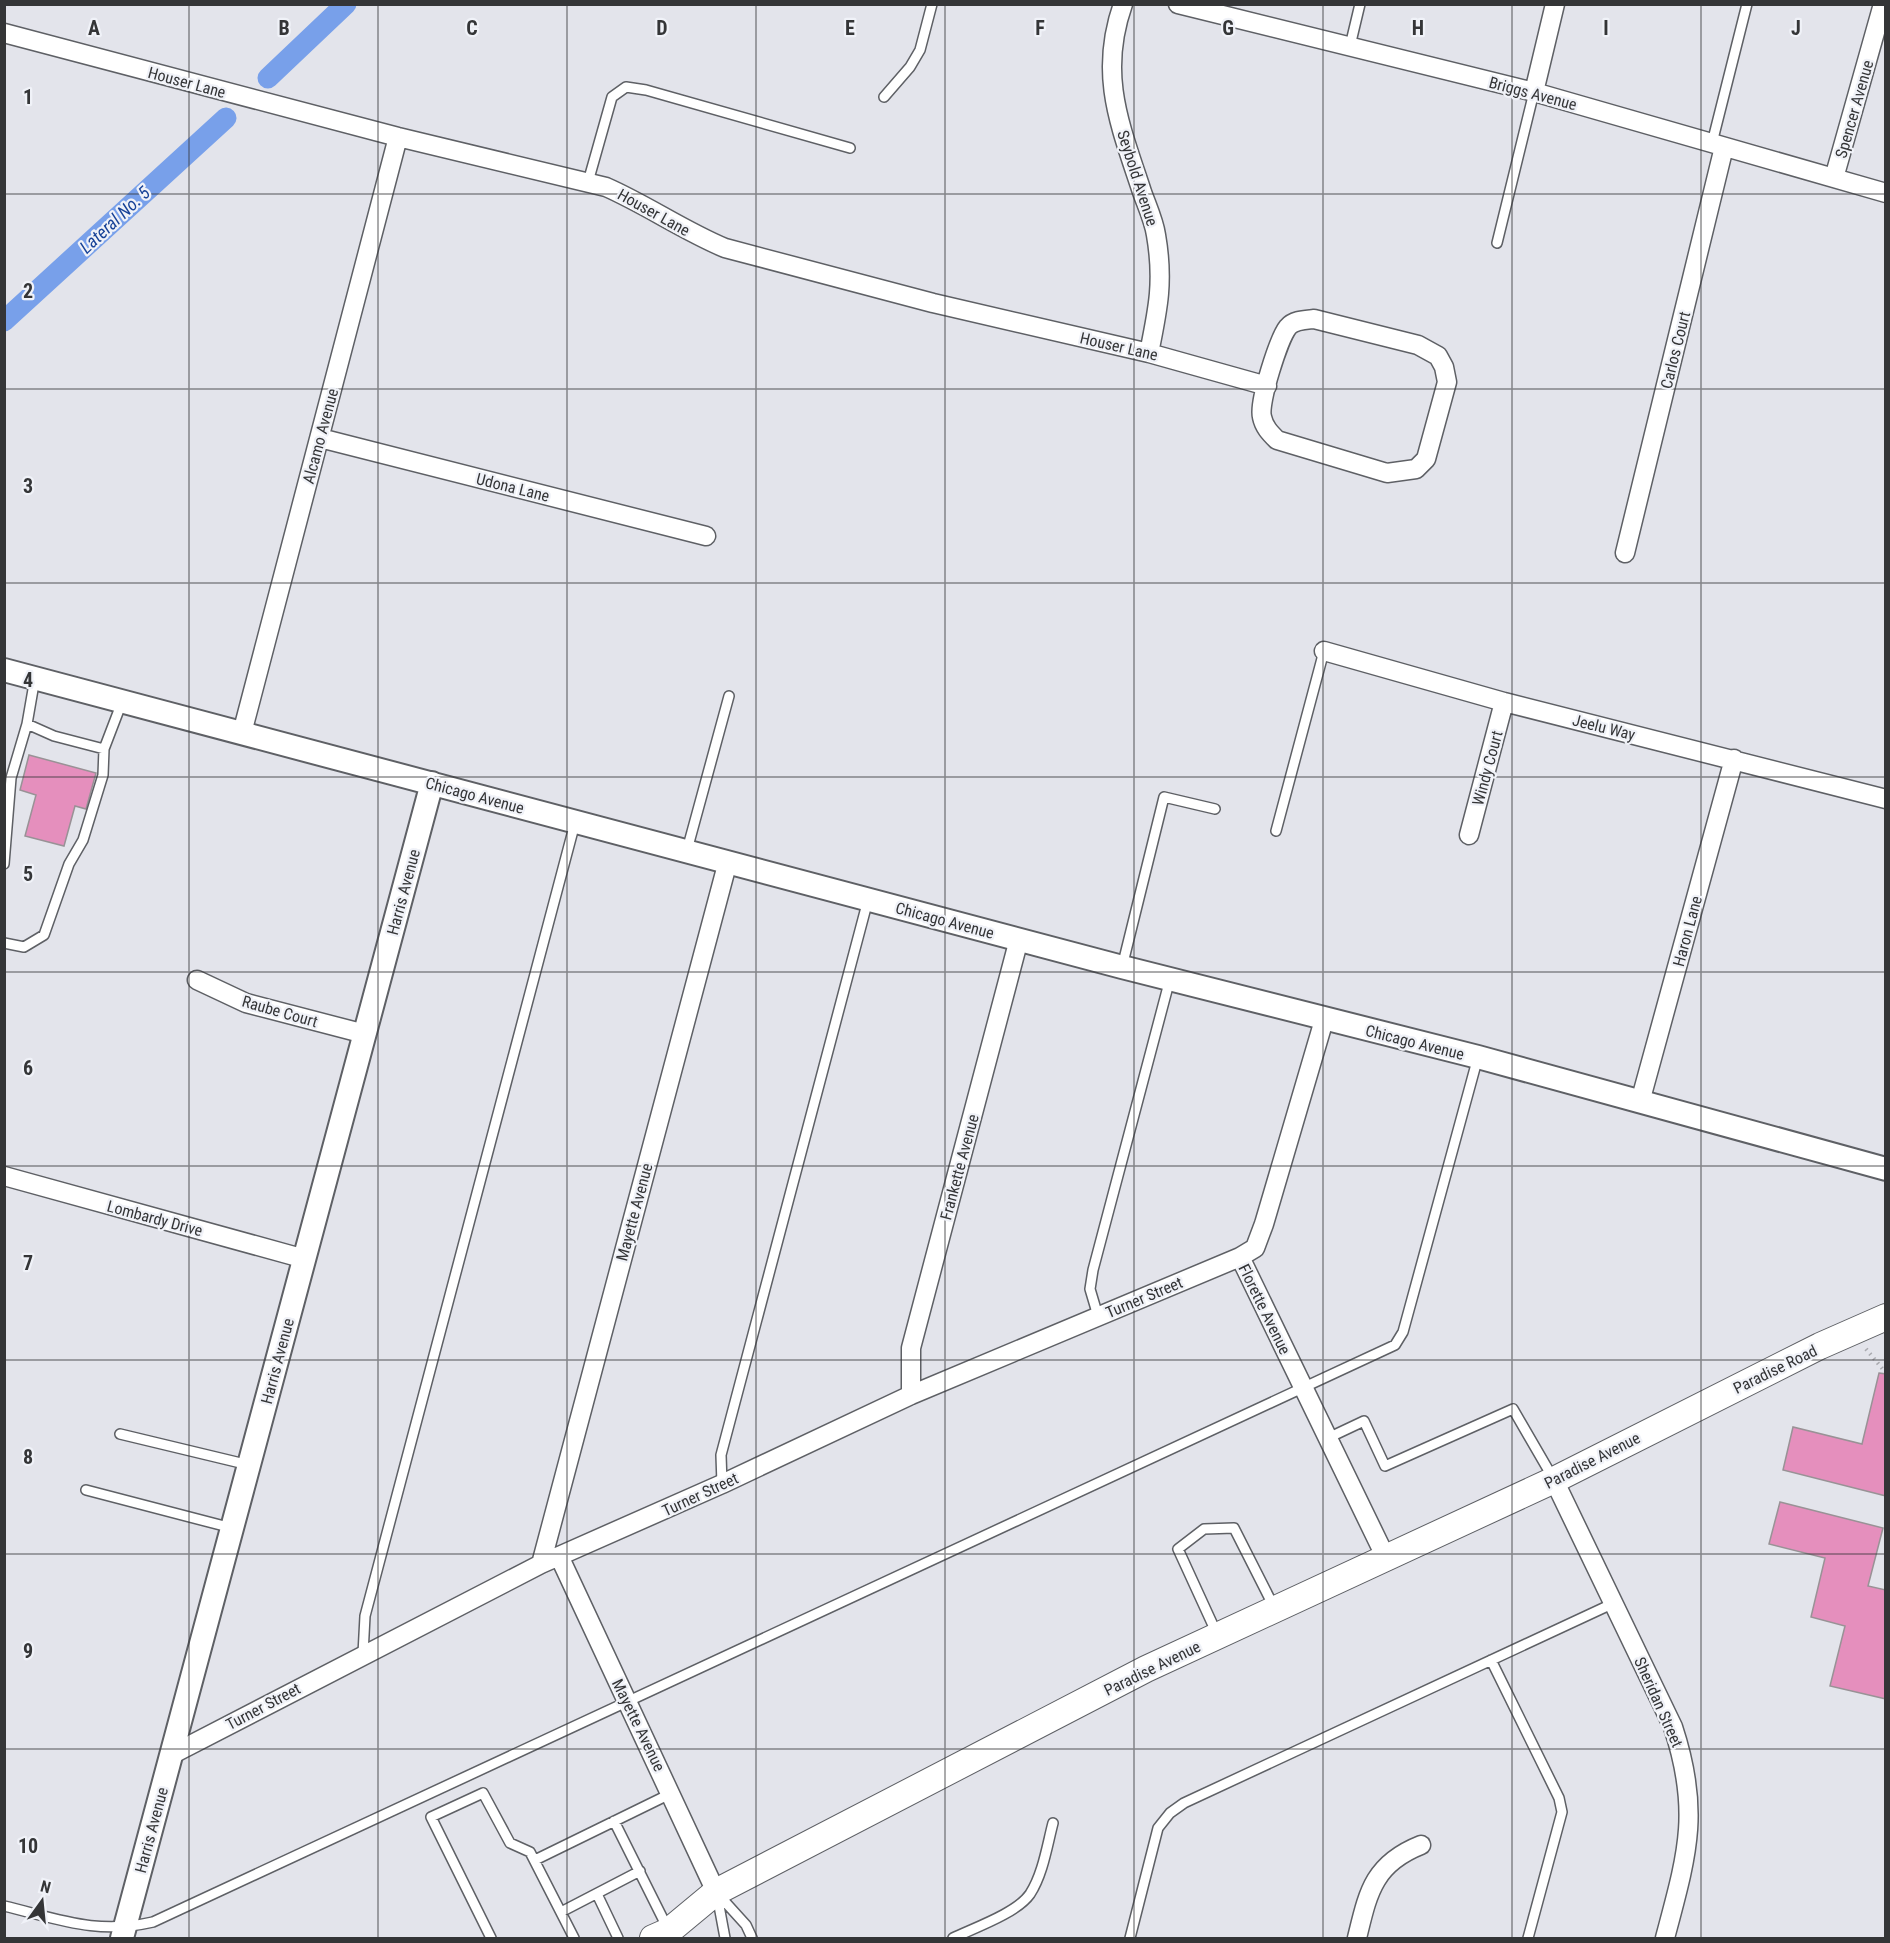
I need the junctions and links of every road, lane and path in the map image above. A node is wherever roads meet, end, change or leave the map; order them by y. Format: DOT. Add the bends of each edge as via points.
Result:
graph roads {
  1 [pos="932,4"];
  2 [pos="1123,4"];
  3 [pos="1178,4"];
  4 [pos="1360,4"];
  5 [pos="1555,4"];
  6 [pos="1747,4"];
  7 [pos="1883,4"];
  8 [pos="4,33"];
  9 [pos="1350,46"];
  10 [pos="1534,92"];
  11 [pos="884,98"];
  12 [pos="398,138"];
  13 [pos="1718,145"];
  14 [pos="850,148"];
  15 [pos="1834,178"];
  16 [pos="588,182"];
  17 [pos="1886,193"];
  18 [pos="1497,243"];
  19 [pos="1149,353"];
  20 [pos="1267,386"];
  21 [pos="320,438"];
  22 [pos="706,536"];
  23 [pos="1625,553"];
  24 [pos="1324,651"];
  25 [pos="4,670"];
  26 [pos="35,678"];
  27 [pos="729,696"];
  28 [pos="122,702"];
  29 [pos="1504,702"];
  30 [pos="27,724"];
  31 [pos="242,734"];
  32 [pos="104,748"];
  33 [pos="1734,759"];
  34 [pos="432,783"];
  35 [pos="1886,798"];
  36 [pos="1215,809"];
  37 [pos="576,821"];
  38 [pos="1276,831"];
  39 [pos="1469,834"];
  40 [pos="687,850"];
  41 [pos="728,861"];
  42 [pos="4,864"];
  43 [pos="868,899"];
  44 [pos="1019,939"];
  45 [pos="4,943"];
  46 [pos="1122,967"];
  47 [pos="1170,979"];
  48 [pos="197,980"];
  49 [pos="1324,1020"];
  50 [pos="365,1034"];
  51 [pos="1478,1057"];
  52 [pos="1640,1102"];
  53 [pos="1886,1169"];
  54 [pos="4,1176"];
  55 [pos="1240,1257"];
  56 [pos="305,1259"];
  57 [pos="1098,1316"];
  58 [pos="1886,1317"];
  59 [pos="1852,1332"];
  60 [pos="1886,1373"];
  61 [pos="1304,1389"];
  62 [pos="911,1395"];
  63 [pos="1666,1423"];
  64 [pos="120,1434"];
  65 [pos="1328,1438"];
  66 [pos="249,1465"];
  67 [pos="1554,1480"];
  68 [pos="722,1484"];
  69 [pos="86,1490"];
  70 [pos="232,1528"];
  71 [pos="560,1558"];
  72 [pos="1386,1558"];
  73 [pos="541,1564"];
  74 [pos="1614,1603"];
  75 [pos="1275,1609"];
  76 [pos="1218,1636"];
  77 [pos="363,1654"];
  78 [pos="1491,1660"];
  79 [pos="628,1702"];
  80 [pos="171,1755"];
  81 [pos="672,1793"];
  82 [pos="614,1821"];
  83 [pos="1053,1822"];
  84 [pos="1421,1845"];
  85 [pos="535,1860"];
  86 [pos="640,1871"];
  87 [pos="716,1892"];
  88 [pos="597,1894"];
  89 [pos="4,1906"];
  90 [pos="561,1912"];
  91 [pos="123,1934"];
  92 [pos="661,1935"];
  93 [pos="491,1938"];
  94 [pos="574,1938"];
  95 [pos="618,1938"];
  96 [pos="725,1938"];
  97 [pos="752,1938"];
  98 [pos="953,1938"];
  99 [pos="1130,1938"];
  100 [pos="1357,1938"];
  101 [pos="1528,1938"];
  102 [pos="1665,1938"];
  1 -- 11 [label="lane" via="920,50"];
  2 -- 19 [label="street, Seybold Avenue" via="1112,51 1114,106 1156,232 1161,266 1161,295"];
  3 -- 9 [label="street, Briggs Avenue"];
  4 -- 9 [label="lane"];
  5 -- 10 [label="street"];
  6 -- 13 [label="lane"];
  7 -- 15 [label="street, Spencer Avenue"];
  8 -- 12 [label="street, Houser Lane"];
  9 -- 10 [label="street, Briggs Avenue"];
  10 -- 13 [label="street, Briggs Avenue"];
  10 -- 18 [label="lane"];
  12 -- 16 [label="street, Houser Lane"];
  12 -- 21 [label="street, Alcamo Avenue"];
  13 -- 15 [label="street, Briggs Avenue"];
  13 -- 23 [label="street, Carlos Court"];
  14 -- 16 [label="lane" via="626,87 612,97"];
  15 -- 17 [label="street, Briggs Avenue"];
  16 -- 19 [label="street, Houser Lane" via="638,201 696,236 725,248 933,303"];
  19 -- 20 [label="street, Houser Lane"];
  20 -- 20 [label="street" via="1289,326 1314,318 1431,350 1444,367 1448,382 1426,459 1416,469 1394,473 1277,440 1261,415"];
  21 -- 22 [label="street, Udona Lane"];
  21 -- 31 [label="street, Alcamo Avenue"];
  24 -- 29 [label="street, Jeelu Way"];
  24 -- 38 [label="lane"];
  25 -- 26 [label="street, Chicago Avenue"];
  26 -- 28 [label="street, Chicago Avenue"];
  26 -- 30 [label="lane"];
  27 -- 40 [label="lane"];
  28 -- 31 [label="street, Chicago Avenue"];
  28 -- 32 [label="lane"];
  29 -- 33 [label="street, Jeelu Way"];
  29 -- 39 [label="street, Windy Court"];
  30 -- 32 [label="lane" via="54,736"];
  30 -- 42 [label="lane" via="11,777"];
  31 -- 34 [label="street, Chicago Avenue"];
  32 -- 45 [label="lane" via="103,775 83,840 69,864 44,935 24,947"];
  33 -- 35 [label="street, Jeelu Way"];
  33 -- 52 [label="street, Haron Lane"];
  34 -- 37 [label="street, Chicago Avenue"];
  34 -- 50 [label="street, Harris Avenue"];
  36 -- 46 [label="lane" via="1164,797"];
  37 -- 40 [label="street, Chicago Avenue"];
  37 -- 77 [label="lane" via="365,1616"];
  40 -- 41 [label="street, Chicago Avenue"];
  41 -- 43 [label="street, Chicago Avenue"];
  41 -- 73 [label="street, Mayette Avenue"];
  43 -- 44 [label="street, Chicago Avenue"];
  43 -- 68 [label="lane" via="721,1455"];
  44 -- 46 [label="street, Chicago Avenue"];
  44 -- 62 [label="street, Frankette Avenue" via="911,1348"];
  46 -- 47 [label="street, Chicago Avenue"];
  47 -- 49 [label="street, Chicago Avenue"];
  47 -- 57 [label="lane" via="1093,1270 1090,1289"];
  48 -- 50 [label="street, Raube Court" via="246,1003"];
  49 -- 51 [label="street, Chicago Avenue"];
  49 -- 55 [label="street, Florette Avenue" via="1264,1224 1255,1248"];
  50 -- 56 [label="street, Harris Avenue"];
  51 -- 52 [label="street, Chicago Avenue"];
  51 -- 61 [label="lane" via="1403,1332 1395,1345"];
  52 -- 53 [label="street, Chicago Avenue"];
  54 -- 56 [label="street, Lombardy Drive"];
  55 -- 57 [label="street, Turner Street"];
  55 -- 61 [label="street, Florette Avenue"];
  56 -- 66 [label="street, Harris Avenue"];
  57 -- 62 [label="street, Turner Street"];
  58 -- 59 [label="main road, Paradise Road"];
  59 -- 60 [label="path"];
  59 -- 63 [label="main road, Paradise Road"];
  61 -- 65 [label="street, Florette Avenue"];
  61 -- 79 [label="lane"];
  62 -- 68 [label="street, Turner Street"];
  63 -- 67 [label="main road, Paradise Avenue"];
  64 -- 66 [label="lane"];
  65 -- 67 [label="lane" via="1364,1421 1385,1466 1513,1408"];
  65 -- 72 [label="street, Florette Avenue"];
  66 -- 70 [label="street, Harris Avenue"];
  67 -- 72 [label="main road, Paradise Avenue"];
  67 -- 74 [label="street, Sheridan Street"];
  68 -- 71 [label="street, Turner Street"];
  69 -- 70 [label="lane"];
  70 -- 80 [label="street, Harris Avenue"];
  71 -- 73 [label="street, Turner Street"];
  71 -- 79 [label="street, Mayette Avenue"];
  72 -- 75 [label="main road, Paradise Avenue"];
  73 -- 77 [label="street, Turner Street"];
  74 -- 78 [label="lane"];
  74 -- 102 [label="street, Sheridan Street" via="1673,1726 1684,1761 1689,1832"];
  75 -- 76 [label="main road, Paradise Avenue"];
  75 -- 76 [label="lane" via="1234,1528 1204,1529 1178,1549"];
  76 -- 87 [label="main road, Paradise Avenue" via="1146,1669"];
  77 -- 80 [label="street, Turner Street"];
  78 -- 99 [label="lane" via="1184,1803 1170,1813 1158,1828"];
  78 -- 101 [label="lane" via="1559,1798 1562,1812"];
  79 -- 81 [label="street, Mayette Avenue"];
  79 -- 91 [label="lane"];
  80 -- 91 [label="street, Harris Avenue"];
  81 -- 82 [label="lane"];
  81 -- 87 [label="street, Mayette Avenue"];
  82 -- 85 [label="lane"];
  82 -- 86 [label="lane"];
  83 -- 98 [label="lane" via="1038,1879 1029,1896"];
  84 -- 100 [label="street" via="1388,1863 1375,1880"];
  85 -- 90 [label="lane"];
  85 -- 93 [label="lane" via="530,1852 510,1843 483,1793 431,1817"];
  86 -- 88 [label="lane"];
  86 -- 92 [label="lane"];
  87 -- 92 [label="main road, Paradise Avenue"];
  87 -- 96 [label="lane"];
  87 -- 97 [label="lane" via="746,1925"];
  88 -- 90 [label="lane"];
  88 -- 95 [label="lane"];
  89 -- 91 [label="lane"];
  90 -- 94 [label="lane"];
}
